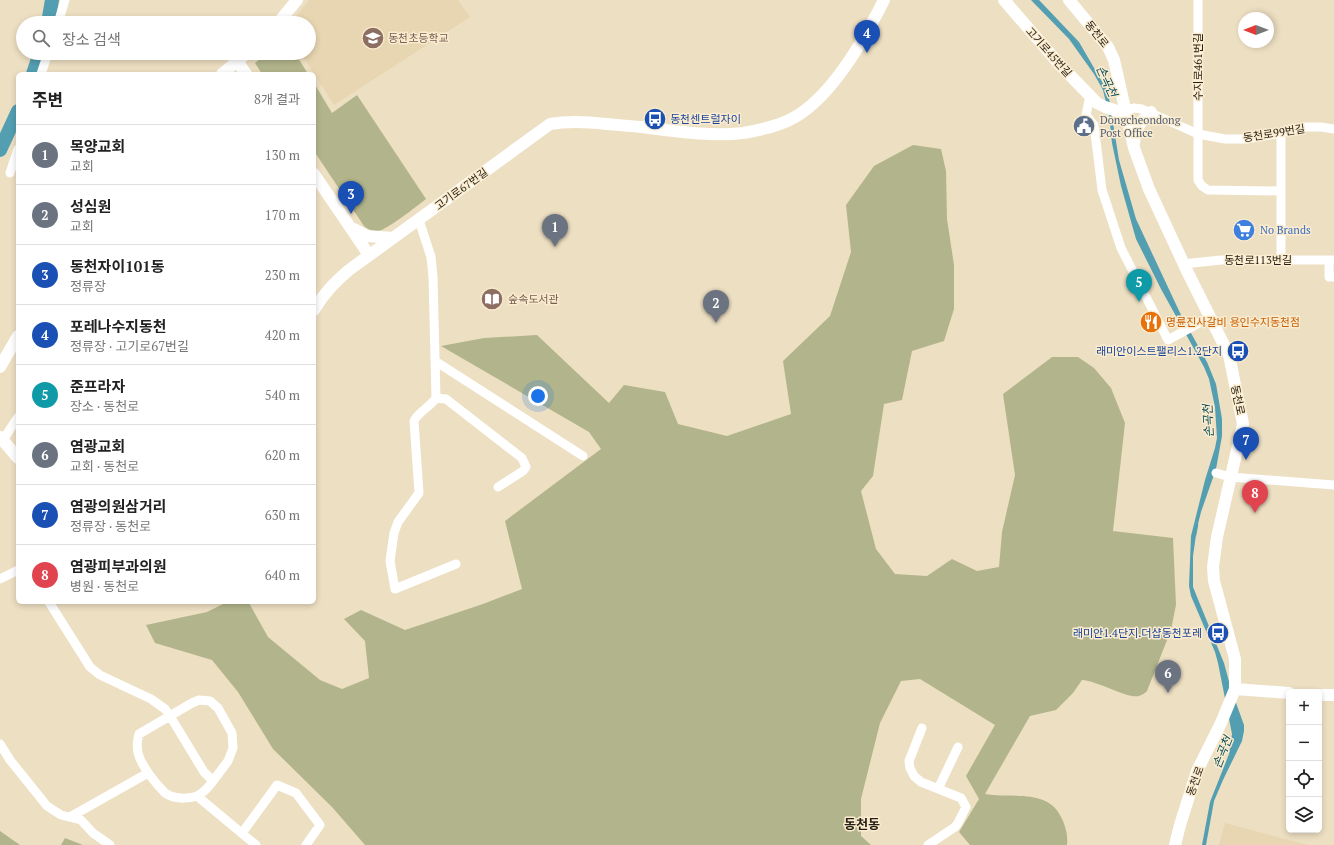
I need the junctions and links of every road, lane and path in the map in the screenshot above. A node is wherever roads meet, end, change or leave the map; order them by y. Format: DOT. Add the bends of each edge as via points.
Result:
graph roads {
  1 [pos="65,0"];
  2 [pos="296,0"];
  3 [pos="884,0"];
  4 [pos="1004,0"];
  5 [pos="1069,0"];
  6 [pos="1198,0"];
  7 [pos="60,16"];
  8 [pos="283,16"];
  9 [pos="46,60"];
  10 [pos="238,60"];
  11 [pos="243,60"];
  12 [pos="42,72"];
  13 [pos="224,72"];
  14 [pos="246,72"];
  15 [pos="1094,99"];
  16 [pos="1125,110"];
  17 [pos="1151,112"];
  18 [pos="1334,129"];
  19 [pos="1281,133"];
  20 [pos="1198,134"];
  21 [pos="1134,148"];
  22 [pos="16,155"];
  23 [pos="10,173"];
  24 [pos="316,177"];
  25 [pos="1281,191"];
  26 [pos="419,220"];
  27 [pos="349,226"];
  28 [pos="393,238"];
  29 [pos="369,255"];
  30 [pos="1281,260"];
  31 [pos="1331,260"];
  32 [pos="1183,264"];
  33 [pos="1334,277"];
  34 [pos="316,306"];
  35 [pos="1210,317"];
  36 [pos="16,339"];
  37 [pos="435,360"];
  38 [pos="0,367"];
  39 [pos="436,398"];
  40 [pos="16,419"];
  41 [pos="1,438"];
  42 [pos="16,456"];
  43 [pos="582,456"];
  44 [pos="1216,472"];
  45 [pos="1230,477"];
  46 [pos="1334,484"];
  47 [pos="498,487"];
  48 [pos="456,564"];
  49 [pos="16,571"];
  50 [pos="0,579"];
  51 [pos="50,604"];
  52 [pos="1235,689"];
  53 [pos="1286,693"];
  54 [pos="1322,695"];
  55 [pos="1334,695"];
  56 [pos="170,716"];
  57 [pos="922,728"];
  58 [pos="0,744"];
  59 [pos="958,747"];
  60 [pos="148,773"];
  61 [pos="213,781"];
  62 [pos="938,789"];
  63 [pos="197,796"];
  64 [pos="70,817"];
  65 [pos="242,833"];
  66 [pos="110,845"];
  67 [pos="256,845"];
  68 [pos="306,845"];
  69 [pos="928,845"];
  70 [pos="1175,845"];
  1 -- 7 [label="street"];
  2 -- 8 [label="street"];
  3 -- 26 [label="street, 고기로67번길" via="834,82 796,117 764,129 723,134 569,122 550,124"];
  4 -- 15 [label="street, 고기로45번길" via="1060,65"];
  5 -- 16 [label="street, 동천로" via="1108,47 1118,74"];
  6 -- 20 [label="street, 수지로461번길"];
  9 -- 12 [label="street"];
  10 -- 13 [label="street"];
  11 -- 14 [label="street"];
  15 -- 16 [label="street" via="1105,107 1117,111"];
  15 -- 35 [label="street" via="1086,115 1094,125 1104,197 1121,248 1168,340"];
  16 -- 17 [label="street, 동천로99번길" via="1134,108"];
  16 -- 21 [label="street, 동천로"];
  17 -- 20 [label="street, 동천로99번길"];
  17 -- 21 [label="street" via="1136,130"];
  18 -- 19 [label="street, 동천로99번길" via="1303,127"];
  19 -- 20 [label="street, 동천로99번길" via="1247,138"];
  19 -- 25 [label="street"];
  20 -- 25 [label="street, 수지로461번길" via="1198,180 1202,186 1208,190"];
  21 -- 32 [label="street, 동천로" via="1149,189"];
  22 -- 23 [label="street"];
  24 -- 27 [label="street"];
  25 -- 30 [label="street"];
  26 -- 28 [label="street, 고기로67번길"];
  26 -- 37 [label="street" via="432,264"];
  27 -- 28 [label="street" via="367,236"];
  27 -- 29 [label="street"];
  28 -- 29 [label="street, 고기로67번길"];
  29 -- 34 [label="street, 고기로67번길" via="334,283"];
  30 -- 31 [label="street, 동천로113번길"];
  30 -- 32 [label="street, 동천로113번길" via="1222,260"];
  31 -- 33 [label="street" via="1329,277"];
  32 -- 35 [label="street, 동천로"];
  35 -- 45 [label="street, 동천로" via="1229,355 1243,424"];
  36 -- 38 [label="street"];
  37 -- 39 [label="street"];
  37 -- 43 [label="street"];
  39 -- 47 [label="street" via="446,399 522,458 526,467"];
  39 -- 48 [label="street" via="414,421 419,493 398,522 394,533 390,561 395,589"];
  40 -- 41 [label="street"];
  41 -- 42 [label="street"];
  44 -- 45 [label="street"];
  45 -- 46 [label="street"];
  45 -- 52 [label="street, 동천로" via="1213,567 1214,582 1235,659"];
  49 -- 50 [label="street"];
  51 -- 56 [label="street" via="90,668 100,676 151,699 166,709"];
  52 -- 53 [label="street"];
  52 -- 70 [label="street, 동천로" via="1197,771"];
  54 -- 55 [label="street"];
  56 -- 60 [label="street" via="139,734 137,751"];
  56 -- 61 [label="street" via="204,772"];
  56 -- 61 [label="street" via="199,700 210,702 218,708 232,733 233,748 228,761"];
  57 -- 62 [label="street" via="910,756 910,768 917,780"];
  58 -- 64 [label="street" via="47,806 61,815"];
  59 -- 62 [label="street"];
  60 -- 63 [label="street" via="166,794 180,798"];
  60 -- 64 [label="street"];
  61 -- 63 [label="street"];
  62 -- 69 [label="street" via="961,798 966,807 958,824"];
  63 -- 65 [label="street"];
  64 -- 66 [label="street" via="81,820 93,833"];
  65 -- 67 [label="street"];
  65 -- 68 [label="street" via="277,785 296,793 320,825"];
}
